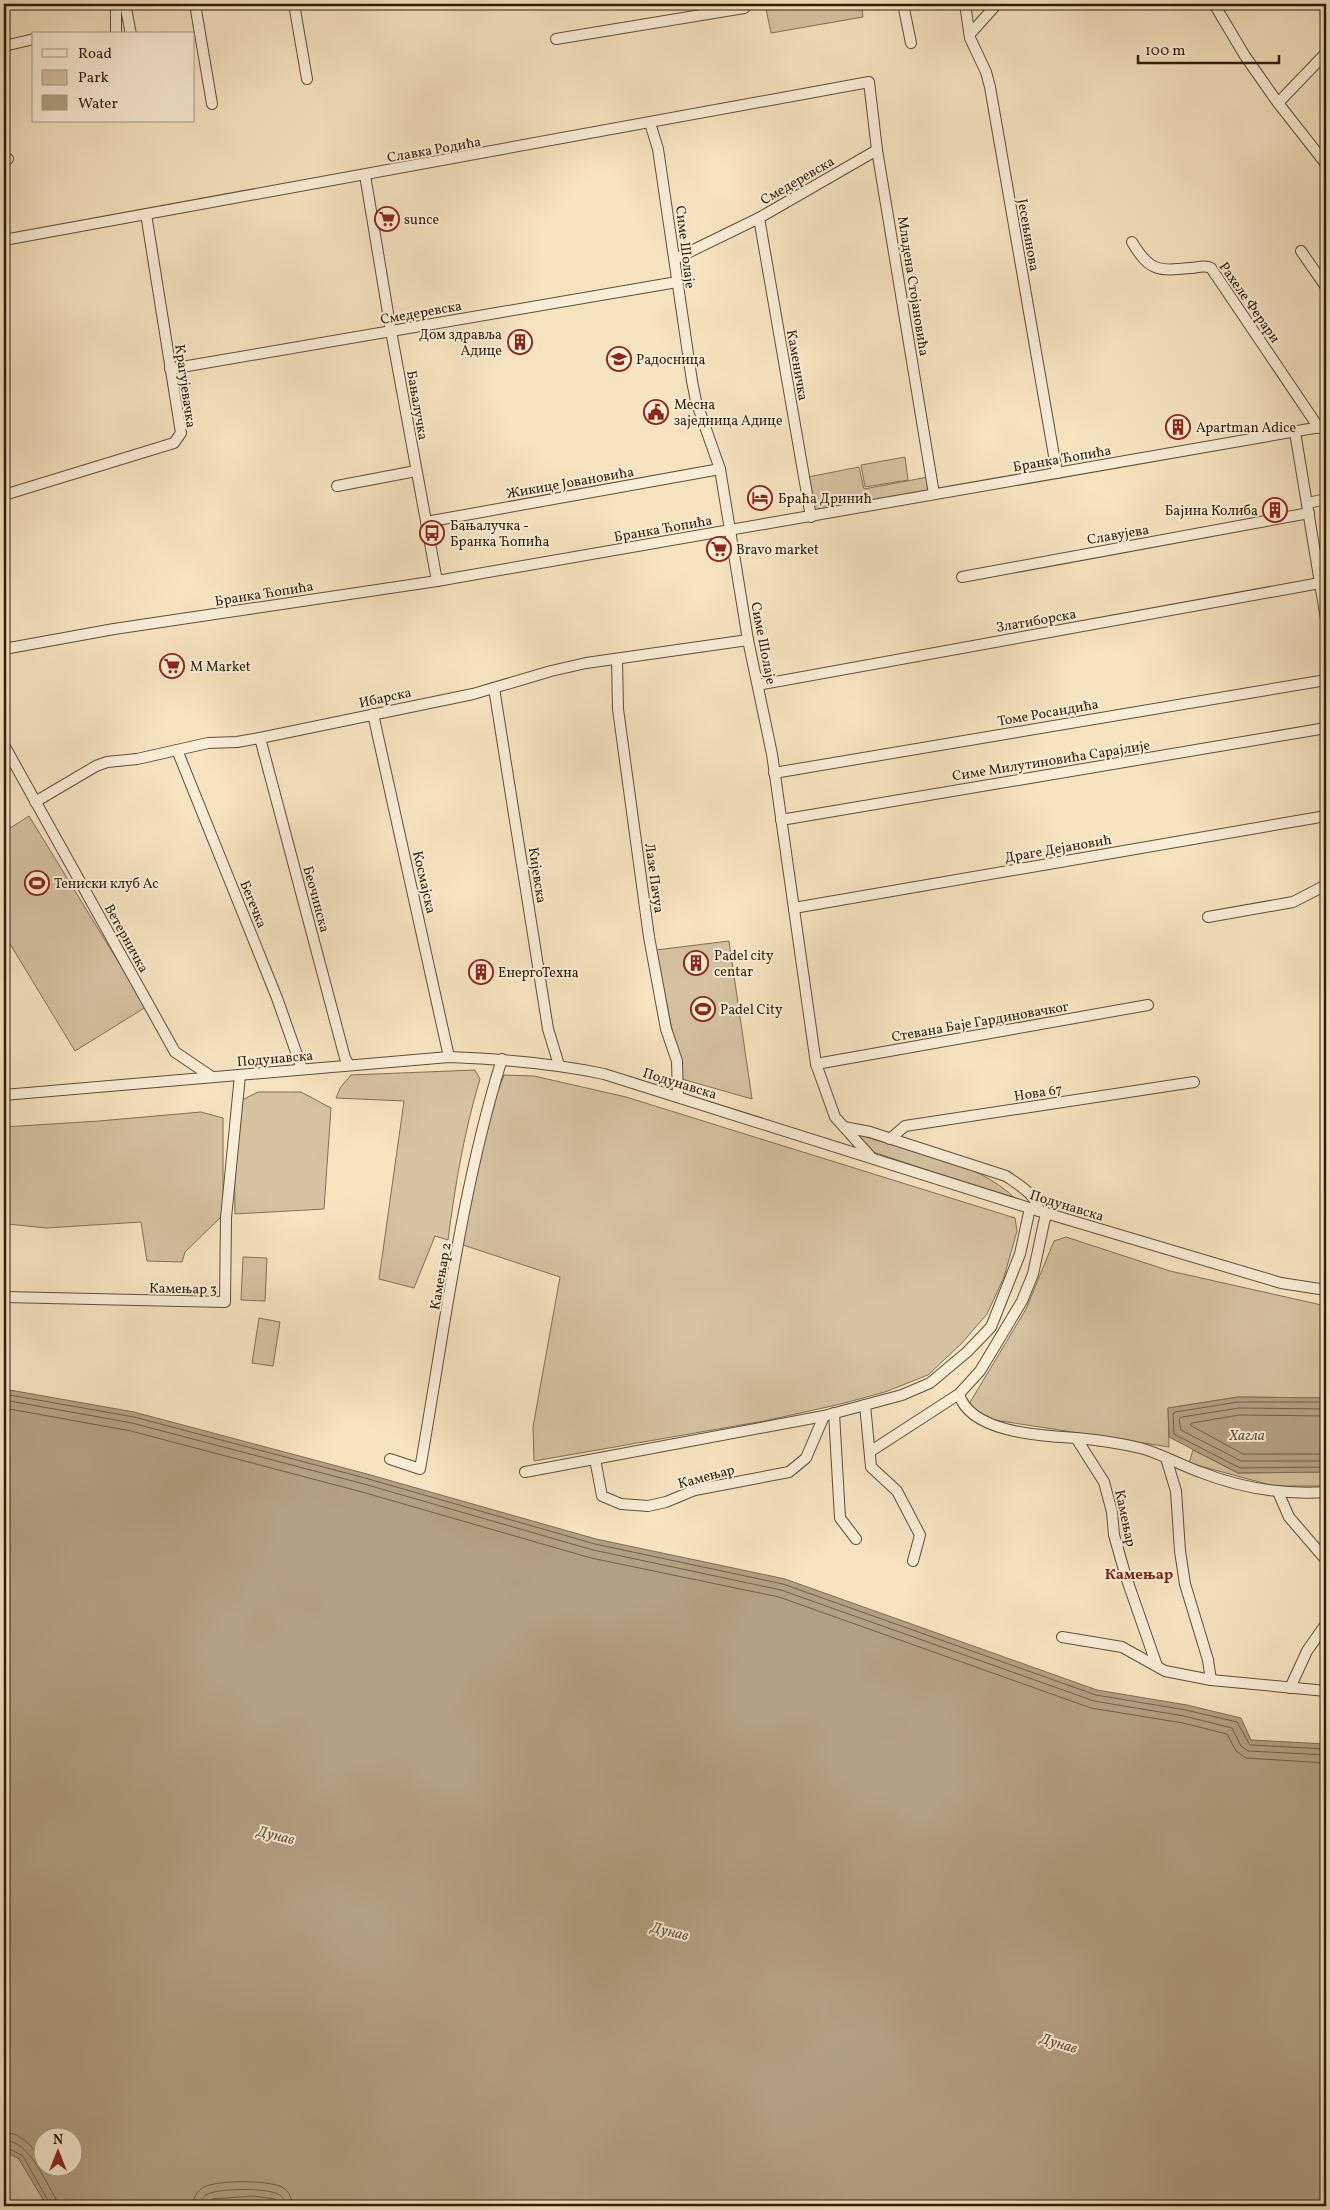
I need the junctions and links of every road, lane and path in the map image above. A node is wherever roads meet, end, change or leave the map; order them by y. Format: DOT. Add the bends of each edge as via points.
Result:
graph roads {
  1 [pos="116,4"];
  2 [pos="125,4"];
  3 [pos="195,4"];
  4 [pos="294,4"];
  5 [pos="749,4"];
  6 [pos="903,4"];
  7 [pos="965,4"];
  8 [pos="997,4"];
  9 [pos="1214,4"];
  10 [pos="1226,4"];
  11 [pos="1220,13"];
  12 [pos="116,32"];
  13 [pos="131,32"];
  14 [pos="970,34"];
  15 [pos="32,39"];
  16 [pos="556,39"];
  17 [pos="911,42"];
  18 [pos="4,46"];
  19 [pos="1326,53"];
  20 [pos="307,80"];
  21 [pos="868,82"];
  22 [pos="1278,103"];
  23 [pos="212,104"];
  24 [pos="650,123"];
  25 [pos="877,150"];
  26 [pos="1326,164"];
  27 [pos="365,175"];
  28 [pos="146,214"];
  29 [pos="759,218"];
  30 [pos="4,240"];
  31 [pos="1132,242"];
  32 [pos="1301,250"];
  33 [pos="675,259"];
  34 [pos="676,282"];
  35 [pos="1326,287"];
  36 [pos="391,331"];
  37 [pos="170,369"];
  38 [pos="1323,427"];
  39 [pos="1295,432"];
  40 [pos="720,469"];
  41 [pos="416,471"];
  42 [pos="1057,473"];
  43 [pos="338,486"];
  44 [pos="934,494"];
  45 [pos="4,495"];
  46 [pos="1326,499"];
  47 [pos="1308,508"];
  48 [pos="811,517"];
  49 [pos="426,522"];
  50 [pos="729,531"];
  51 [pos="962,577"];
  52 [pos="437,581"];
  53 [pos="1320,583"];
  54 [pos="1326,619"];
  55 [pos="748,640"];
  56 [pos="4,648"];
  57 [pos="617,660"];
  58 [pos="1326,680"];
  59 [pos="758,685"];
  60 [pos="494,688"];
  61 [pos="373,714"];
  62 [pos="1326,728"];
  63 [pos="260,738"];
  64 [pos="4,745"];
  65 [pos="177,750"];
  66 [pos="774,772"];
  67 [pos="35,802"];
  68 [pos="1326,816"];
  69 [pos="781,820"];
  70 [pos="1326,885"];
  71 [pos="794,908"];
  72 [pos="1208,917"];
  73 [pos="1148,1005"];
  74 [pos="449,1057"];
  75 [pos="502,1059"];
  76 [pos="816,1064"];
  77 [pos="349,1065"];
  78 [pos="559,1065"];
  79 [pos="302,1070"];
  80 [pos="240,1075"];
  81 [pos="214,1077"];
  82 [pos="1194,1082"];
  83 [pos="4,1095"];
  84 [pos="678,1097"];
  85 [pos="844,1127"];
  86 [pos="890,1139"];
  87 [pos="871,1157"];
  88 [pos="1039,1211"];
  89 [pos="1326,1290"];
  90 [pos="4,1297"];
  91 [pos="959,1394"];
  92 [pos="865,1405"];
  93 [pos="829,1414"];
  94 [pos="1076,1438"];
  95 [pos="871,1451"];
  96 [pos="1166,1458"];
  97 [pos="390,1459"];
  98 [pos="595,1459"];
  99 [pos="526,1472"];
  100 [pos="1278,1492"];
  101 [pos="1326,1492"];
  102 [pos="856,1539"];
  103 [pos="1326,1560"];
  104 [pos="913,1561"];
  105 [pos="1326,1624"];
  106 [pos="1062,1636"];
  107 [pos="1157,1666"];
  108 [pos="1211,1680"];
  109 [pos="1290,1688"];
  110 [pos="1326,1691"];
  1 -- 12 [label="street"];
  2 -- 13 [label="street"];
  3 -- 23 [label="street"];
  4 -- 20 [label="street"];
  5 -- 16 [label="street" via="744,8"];
  6 -- 17 [label="street"];
  7 -- 14 [label="street, Јесењинова"];
  8 -- 14 [label="street"];
  9 -- 11 [label="street"];
  10 -- 11 [label="street"];
  11 -- 22 [label="street"];
  14 -- 42 [label="street, Јесењинова" via="990,87"];
  15 -- 18 [label="street"];
  19 -- 22 [label="street"];
  21 -- 24 [label="street, Славка Родића"];
  21 -- 25 [label="street, Младена Стојановића"];
  22 -- 26 [label="street"];
  24 -- 27 [label="street, Славка Родића"];
  24 -- 33 [label="street, Симе Шолаје" via="658,149"];
  25 -- 29 [label="street, Смедеревска"];
  25 -- 44 [label="street, Младена Стојановића"];
  27 -- 28 [label="street, Славка Родића"];
  27 -- 36 [label="street, Бањалучка"];
  28 -- 30 [label="street, Славка Родића"];
  28 -- 37 [label="street, Крагујевачка"];
  29 -- 33 [label="street, Смедеревска"];
  29 -- 48 [label="street, Каменичка"];
  31 -- 38 [label="street, Рахеле Ферари" via="1149,266 1192,268 1206,265 1211,268"];
  32 -- 35 [label="street"];
  33 -- 34 [label="street, Симе Шолаје"];
  34 -- 36 [label="street, Смедеревска"];
  34 -- 40 [label="street, Симе Шолаје" via="696,402"];
  36 -- 37 [label="street, Смедеревска"];
  36 -- 41 [label="street, Бањалучка"];
  37 -- 45 [label="street, Крагујевачка" via="182,433 174,443"];
  38 -- 39 [label="street, Бранка Ћопића"];
  39 -- 42 [label="street, Бранка Ћопића"];
  39 -- 47 [label="street"];
  40 -- 49 [label="street, Жикице Јовановића"];
  40 -- 50 [label="street, Симе Шолаје"];
  41 -- 43 [label="street"];
  41 -- 49 [label="street, Бањалучка"];
  42 -- 44 [label="street, Бранка Ћопића"];
  44 -- 48 [label="street, Бранка Ћопића"];
  46 -- 47 [label="street, Славујева"];
  47 -- 51 [label="street, Славујева"];
  47 -- 53 [label="street"];
  48 -- 50 [label="street, Бранка Ћопића"];
  49 -- 52 [label="street, Бањалучка"];
  50 -- 52 [label="street, Бранка Ћопића"];
  50 -- 55 [label="street, Симе Шолаје"];
  52 -- 56 [label="street, Бранка Ћопића"];
  53 -- 54 [label="street"];
  53 -- 59 [label="street, Златиборска"];
  55 -- 57 [label="street, Ибарска"];
  55 -- 59 [label="street, Симе Шолаје"];
  57 -- 60 [label="street, Ибарска" via="551,671"];
  57 -- 84 [label="street, Лазе Пачуа" via="618,709 648,937 666,1029 677,1061"];
  58 -- 66 [label="street, Томе Росандића"];
  59 -- 66 [label="street, Симе Шолаје"];
  60 -- 61 [label="street, Ибарска"];
  60 -- 78 [label="street, Кијевска" via="548,1029"];
  61 -- 63 [label="street, Ибарска"];
  61 -- 74 [label="street, Космајска"];
  62 -- 69 [label="street, Симе Милутиновића Сарајлије"];
  63 -- 65 [label="street, Ибарска"];
  63 -- 77 [label="street, Беочинска"];
  64 -- 67 [label="street, Ветерничка"];
  65 -- 67 [label="street, Ибарска" via="96,766"];
  65 -- 79 [label="street, Бегечка" via="277,998"];
  66 -- 69 [label="street, Симе Шолаје"];
  67 -- 81 [label="street, Ветерничка" via="175,1052"];
  68 -- 71 [label="street, Драге Дејановић"];
  69 -- 71 [label="street, Симе Шолаје"];
  70 -- 72 [label="street" via="1293,902"];
  71 -- 76 [label="street, Симе Шолаје"];
  73 -- 76 [label="street, Стевана Баје Гардиновачког"];
  74 -- 75 [label="street, Подунавска"];
  74 -- 77 [label="street, Подунавска"];
  75 -- 78 [label="street, Подунавска"];
  75 -- 97 [label="street, Камењар 2" via="467,1200 420,1469"];
  76 -- 85 [label="street, Симе Шолаје" via="835,1117"];
  77 -- 79 [label="street, Подунавска"];
  78 -- 84 [label="street, Подунавска" via="604,1074"];
  79 -- 80 [label="street, Подунавска"];
  80 -- 81 [label="street, Подунавска"];
  80 -- 90 [label="street, Камењар 3" via="226,1218 225,1302"];
  81 -- 83 [label="street, Подунавска"];
  82 -- 86 [label="street, Нова 67" via="905,1126"];
  84 -- 87 [label="street, Подунавска"];
  85 -- 86 [label="street"];
  85 -- 87 [label="street, Симе Шолаје"];
  86 -- 88 [label="street" via="1006,1176 1038,1203"];
  87 -- 88 [label="street, Подунавска"];
  88 -- 89 [label="street, Подунавска" via="1281,1283"];
  88 -- 91 [label="street" via="1033,1274 1022,1301 980,1371"];
  88 -- 92 [label="street" via="991,1327 930,1384"];
  91 -- 94 [label="street" via="961,1402 973,1416 1001,1427 1050,1438"];
  91 -- 95 [label="street"];
  92 -- 93 [label="street"];
  92 -- 95 [label="street"];
  93 -- 98 [label="street"];
  93 -- 98 [label="street, Камењар" via="806,1458 789,1472 695,1490 648,1506 622,1504 602,1496"];
  93 -- 102 [label="street" via="840,1518"];
  94 -- 96 [label="street" via="1118,1443"];
  94 -- 107 [label="street, Камењар" via="1104,1482 1126,1577"];
  95 -- 104 [label="street" via="871,1467 897,1491 920,1535"];
  96 -- 100 [label="street" via="1218,1479"];
  96 -- 108 [label="street" via="1176,1491 1185,1584"];
  98 -- 99 [label="street"];
  100 -- 101 [label="street"];
  100 -- 103 [label="street" via="1289,1517"];
  105 -- 109 [label="street" via="1306,1651"];
  106 -- 107 [label="street" via="1122,1646"];
  107 -- 108 [label="street" via="1165,1671"];
  108 -- 109 [label="street"];
  109 -- 110 [label="street"];
}
